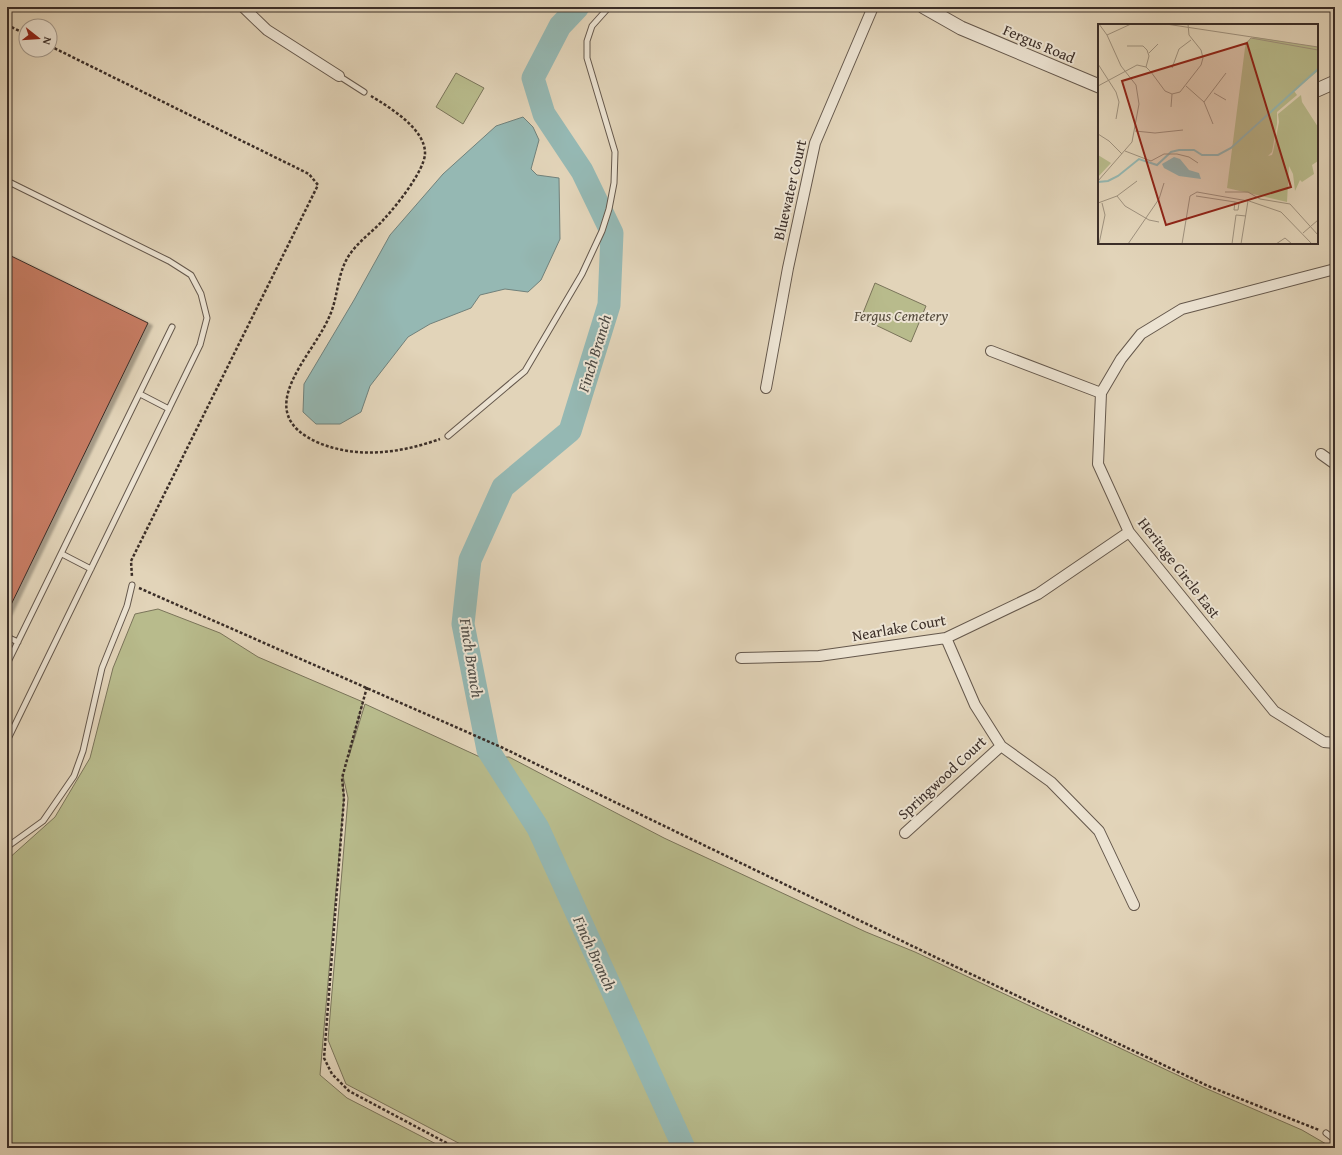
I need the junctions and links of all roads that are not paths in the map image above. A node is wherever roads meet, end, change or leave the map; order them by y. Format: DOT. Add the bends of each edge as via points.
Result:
graph roads {
  1 [pos="243,7"];
  2 [pos="609,7"];
  3 [pos="873,7"];
  4 [pos="924,7"];
  5 [pos="339,76"];
  6 [pos="1335,82"];
  7 [pos="1098,86"];
  8 [pos="1318,90"];
  9 [pos="364,92"];
  10 [pos="7,181"];
  11 [pos="1335,269"];
  12 [pos="172,327"];
  13 [pos="991,351"];
  14 [pos="766,388"];
  15 [pos="140,394"];
  16 [pos="1101,394"];
  17 [pos="169,409"];
  18 [pos="448,436"];
  19 [pos="1321,454"];
  20 [pos="1335,464"];
  21 [pos="1129,532"];
  22 [pos="62,554"];
  23 [pos="91,569"];
  24 [pos="132,585"];
  25 [pos="7,636"];
  26 [pos="946,638"];
  27 [pos="18,642"];
  28 [pos="742,658"];
  29 [pos="7,664"];
  30 [pos="7,741"];
  31 [pos="1335,743"];
  32 [pos="1000,746"];
  33 [pos="905,834"];
  34 [pos="7,847"];
  35 [pos="1134,905"];
  36 [pos="1326,1133"];
  37 [pos="1335,1140"];
  1 -- 5 [label="street" via="266,30"];
  2 -- 18 [label="lane" via="592,26 587,41 587,58 615,152 614,183 602,232 582,274 525,371"];
  3 -- 14 [label="street, Bluewater Court" via="815,143"];
  4 -- 7 [label="street, Fergus Road" via="961,28"];
  5 -- 9 [label="lane"];
  6 -- 8 [label="street"];
  10 -- 17 [label="lane" via="169,261 191,275 201,294 207,318 200,345"];
  11 -- 16 [label="street, Heritage Circle East" via="1182,309 1141,334"];
  12 -- 15 [label="lane"];
  13 -- 16 [label="street"];
  15 -- 17 [label="lane"];
  15 -- 22 [label="lane"];
  16 -- 21 [label="street, Heritage Circle East" via="1098,464"];
  17 -- 23 [label="lane"];
  19 -- 20 [label="street"];
  21 -- 26 [label="street, Nearlake Court" via="1038,594"];
  21 -- 31 [label="street, Heritage Circle East" via="1274,711 1324,742"];
  22 -- 23 [label="lane"];
  22 -- 27 [label="lane"];
  23 -- 30 [label="lane"];
  24 -- 34 [label="lane" via="127,606 102,668 83,751 74,776 43,821"];
  25 -- 27 [label="lane"];
  26 -- 28 [label="street, Nearlake Court" via="819,656"];
  26 -- 32 [label="street" via="975,705"];
  27 -- 29 [label="lane"];
  32 -- 33 [label="street, Springwood Court"];
  32 -- 35 [label="street" via="1051,782 1099,831"];
  36 -- 37 [label="lane"];
}
